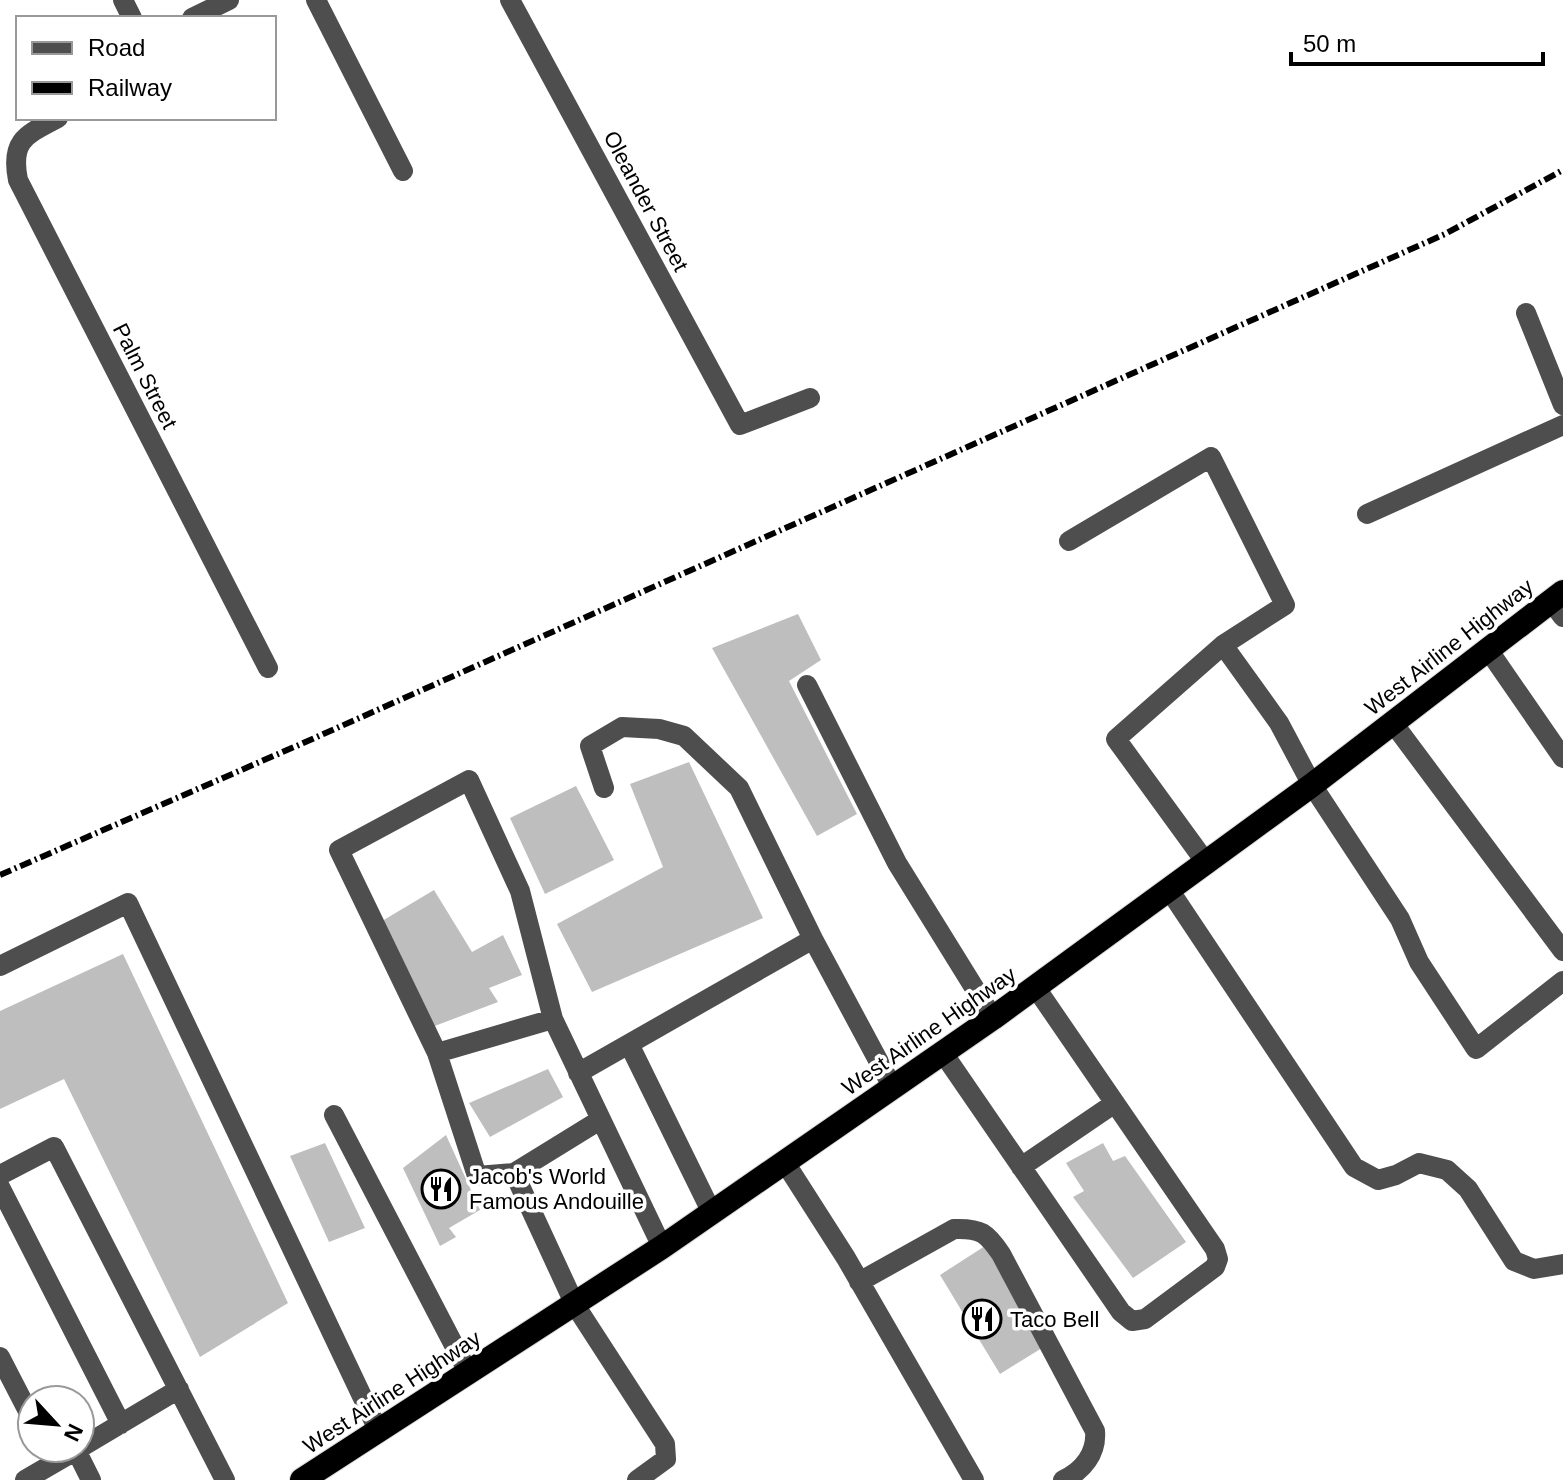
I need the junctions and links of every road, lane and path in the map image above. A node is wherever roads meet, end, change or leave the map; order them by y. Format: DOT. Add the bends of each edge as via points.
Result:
graph roads {
  1 [pos="229,0"];
  2 [pos="316,0"];
  3 [pos="510,0"];
  4 [pos="196,16"];
  5 [pos="54,120"];
  6 [pos="403,171"];
  7 [pos="1526,313"];
  8 [pos="810,398"];
  9 [pos="1563,405"];
  10 [pos="1563,425"];
  11 [pos="1367,514"];
  12 [pos="1069,541"];
  13 [pos="1559,604"];
  14 [pos="1223,645"];
  15 [pos="1489,651"];
  16 [pos="268,668"];
  17 [pos="807,685"];
  18 [pos="1393,723"];
  19 [pos="1563,758"];
  20 [pos="1312,785"];
  21 [pos="604,788"];
  22 [pos="1207,864"];
  23 [pos="1170,891"];
  24 [pos="813,939"];
  25 [pos="1563,951"];
  26 [pos="0,966"];
  27 [pos="1563,981"];
  28 [pos="1036,988"];
  29 [pos="993,1018"];
  30 [pos="553,1019"];
  31 [pos="629,1044"];
  32 [pos="437,1053"];
  33 [pos="943,1053"];
  34 [pos="578,1073"];
  35 [pos="893,1088"];
  36 [pos="1115,1103"];
  37 [pos="334,1115"];
  38 [pos="600,1120"];
  39 [pos="784,1161"];
  40 [pos="1021,1167"];
  41 [pos="514,1173"];
  42 [pos="0,1175"];
  43 [pos="0,1187"];
  44 [pos="712,1213"];
  45 [pos="662,1247"];
  46 [pos="1563,1264"];
  47 [pos="859,1282"];
  48 [pos="575,1305"];
  49 [pos="0,1357"];
  50 [pos="469,1374"];
  51 [pos="16,1388"];
  52 [pos="179,1389"];
  53 [pos="121,1424"];
  54 [pos="379,1432"];
  55 [pos="96,1439"];
  56 [pos="42,1464"];
  57 [pos="329,1473"];
  58 [pos="25,1480"];
  59 [pos="225,1480"];
  60 [pos="302,1480"];
  61 [pos="637,1480"];
  62 [pos="974,1480"];
  63 [pos="1063,1480"];
  1 -- 4 [label="street"];
  2 -- 6 [label="street"];
  3 -- 8 [label="street, Oleander Street" via="740,425"];
  5 -- 16 [label="street, Palm Street" via="25,135 14,160 18,180"];
  7 -- 9 [label="street"];
  10 -- 11 [label="street"];
  12 -- 14 [label="street" via="1211,457 1285,605"];
  13 -- 15 [label="highway, West Airline Highway"];
  14 -- 20 [label="street" via="1279,723"];
  14 -- 22 [label="street" via="1116,739"];
  15 -- 18 [label="highway, West Airline Highway"];
  15 -- 19 [label="street"];
  17 -- 29 [label="street" via="897,863"];
  18 -- 20 [label="highway, West Airline Highway"];
  18 -- 25 [label="street"];
  20 -- 22 [label="highway, West Airline Highway"];
  20 -- 27 [label="street" via="1400,919 1419,962 1476,1049"];
  21 -- 24 [label="street" via="590,746 622,727 684,736 739,788"];
  22 -- 23 [label="highway, West Airline Highway"];
  23 -- 28 [label="highway, West Airline Highway"];
  23 -- 46 [label="street" via="1354,1167 1378,1180 1419,1163 1447,1170 1468,1189 1514,1261 1534,1269"];
  24 -- 31 [label="street"];
  24 -- 35 [label="street"];
  26 -- 54 [label="street" via="128,903"];
  28 -- 29 [label="highway, West Airline Highway"];
  28 -- 36 [label="street"];
  29 -- 33 [label="highway, West Airline Highway"];
  30 -- 32 [label="street"];
  30 -- 32 [label="street" via="520,891 469,780 339,850"];
  30 -- 34 [label="street"];
  31 -- 34 [label="street"];
  31 -- 44 [label="street"];
  32 -- 41 [label="street" via="477,1176"];
  33 -- 35 [label="highway, West Airline Highway"];
  33 -- 40 [label="street"];
  34 -- 38 [label="street"];
  35 -- 39 [label="highway, West Airline Highway"];
  36 -- 40 [label="street"];
  36 -- 40 [label="street" via="1218,1259 1215,1267 1145,1319 1132,1321 1121,1312"];
  37 -- 50 [label="street"];
  38 -- 41 [label="street"];
  38 -- 45 [label="street"];
  39 -- 44 [label="highway, West Airline Highway"];
  39 -- 47 [label="street"];
  41 -- 48 [label="street"];
  42 -- 52 [label="street" via="54,1147"];
  43 -- 53 [label="street"];
  44 -- 45 [label="highway, West Airline Highway"];
  45 -- 48 [label="highway, West Airline Highway"];
  47 -- 62 [label="street"];
  47 -- 63 [label="street" via="954,1229 988,1235 1095,1431 1096,1444 1087,1462"];
  48 -- 50 [label="highway, West Airline Highway"];
  48 -- 61 [label="street" via="665,1444 666,1459"];
  49 -- 51 [label="street"];
  50 -- 54 [label="highway, West Airline Highway"];
  52 -- 53 [label="street"];
  52 -- 59 [label="street"];
  53 -- 55 [label="street"];
  54 -- 57 [label="highway, West Airline Highway"];
  56 -- 58 [label="street"];
  57 -- 60 [label="highway, West Airline Highway"];
}
